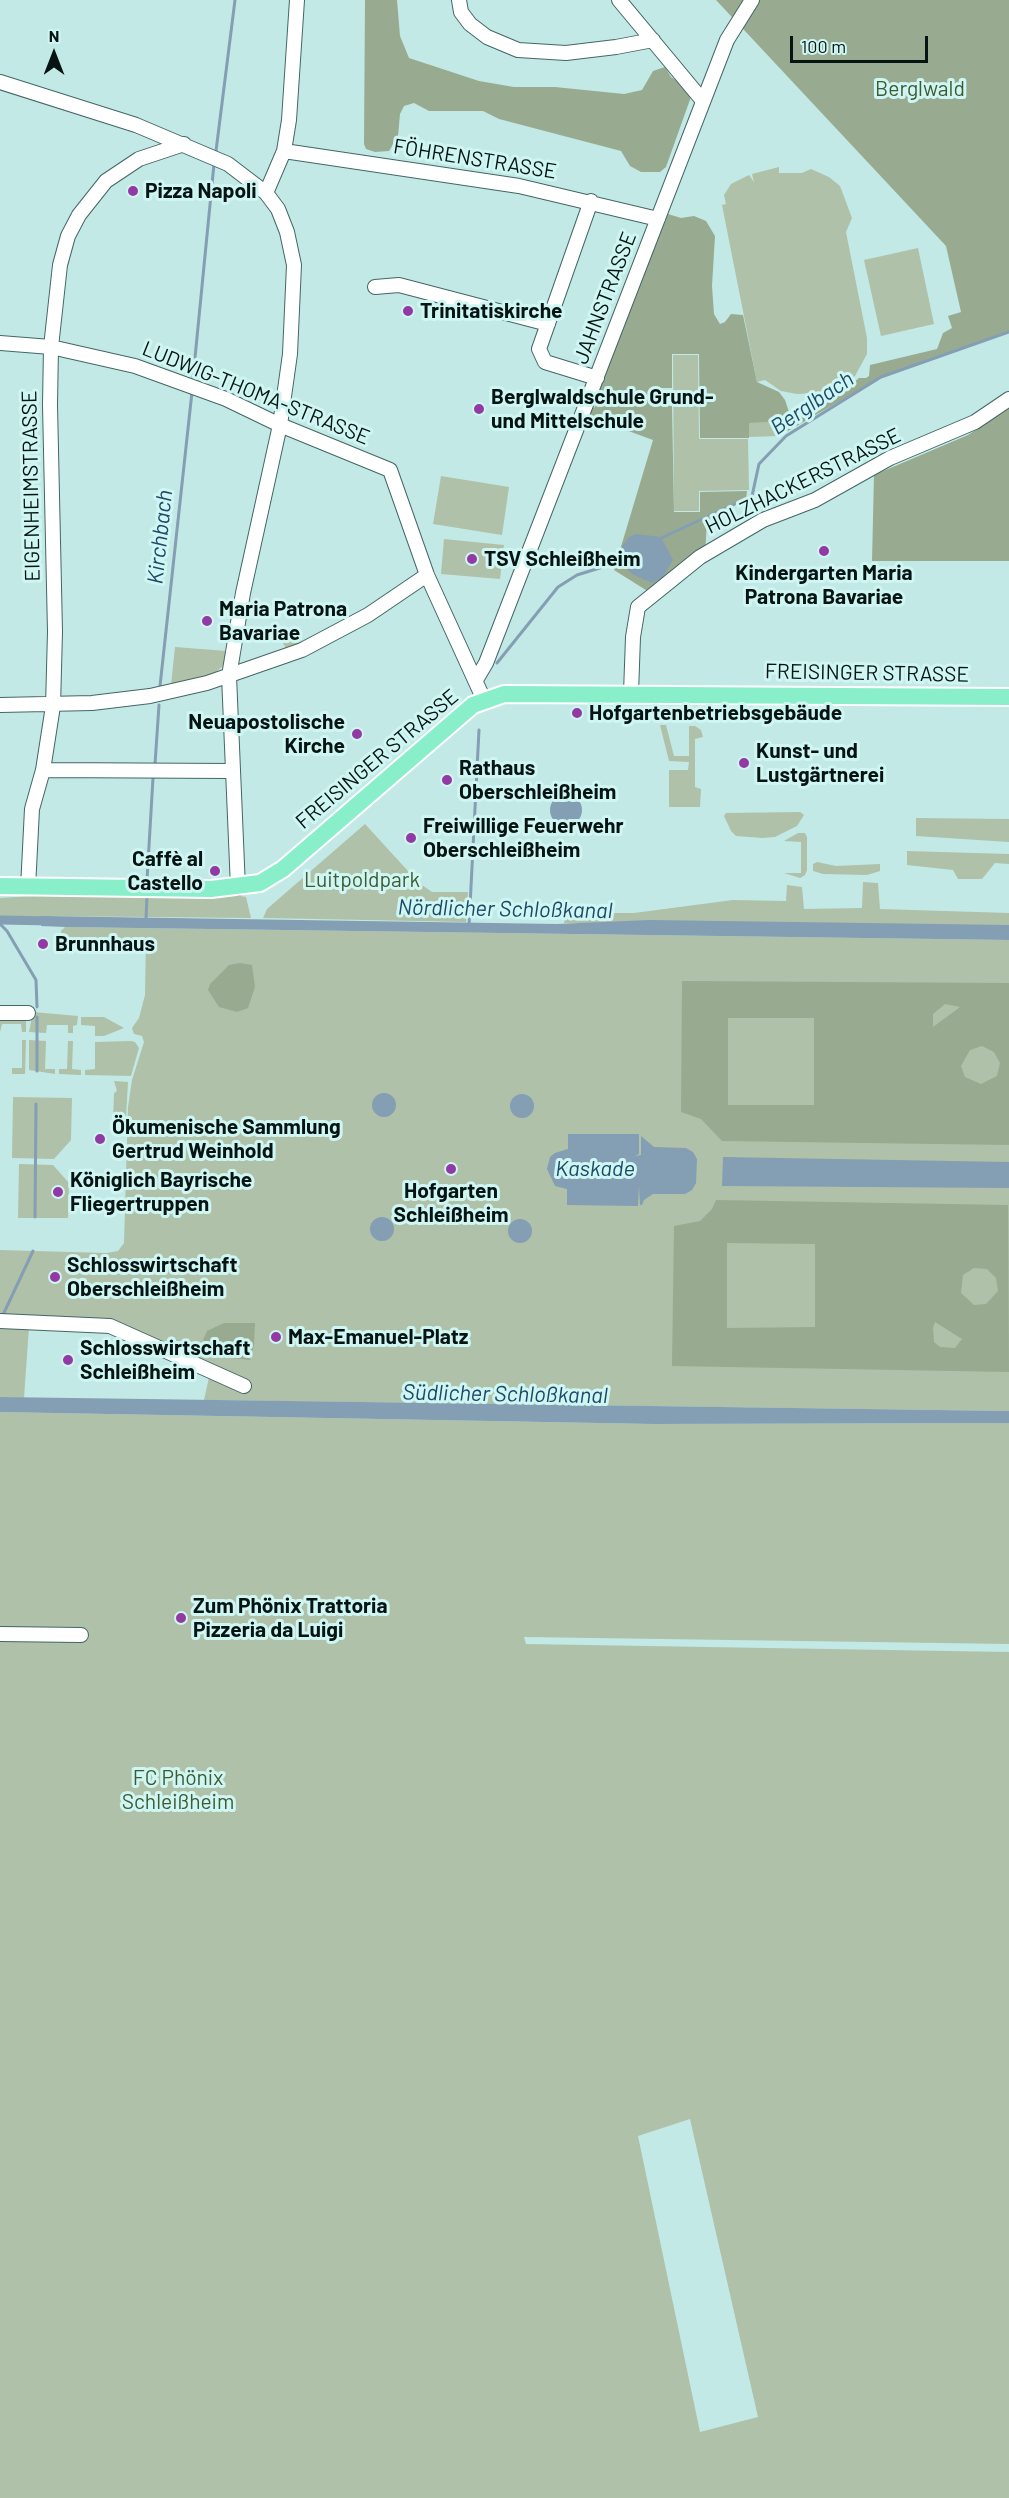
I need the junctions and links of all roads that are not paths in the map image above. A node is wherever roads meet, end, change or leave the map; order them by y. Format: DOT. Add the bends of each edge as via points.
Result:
graph roads {
  1 [pos="297,0"];
  2 [pos="459,0"];
  3 [pos="619,0"];
  4 [pos="752,0"];
  5 [pos="653,40"];
  6 [pos="0,82"];
  7 [pos="703,101"];
  8 [pos="184,144"];
  9 [pos="284,151"];
  10 [pos="266,193"];
  11 [pos="591,201"];
  12 [pos="658,219"];
  13 [pos="375,287"];
  14 [pos="548,324"];
  15 [pos="0,344"];
  16 [pos="51,347"];
  17 [pos="597,378"];
  18 [pos="1009,399"];
  19 [pos="280,425"];
  20 [pos="427,575"];
  21 [pos="229,676"];
  22 [pos="476,680"];
  23 [pos="631,693"];
  24 [pos="1009,697"];
  25 [pos="484,700"];
  26 [pos="0,705"];
  27 [pos="53,706"];
  28 [pos="43,770"];
  29 [pos="232,771"];
  30 [pos="0,886"];
  31 [pos="28,888"];
  32 [pos="238,888"];
  33 [pos="0,895"];
  34 [pos="0,1013"];
  35 [pos="28,1013"];
  36 [pos="2,1321"];
  37 [pos="244,1386"];
  38 [pos="0,1634"];
  39 [pos="81,1635"];
  1 -- 9 [label="street"];
  2 -- 5 [label="street" via="461,12 470,24 487,37 518,50 566,53"];
  3 -- 5 [label="street"];
  4 -- 7 [label="street, JAHNSTRASSE" via="727,40"];
  5 -- 7 [label="street"];
  6 -- 8 [label="street"];
  7 -- 12 [label="street, JAHNSTRASSE"];
  8 -- 10 [label="street" via="228,164"];
  8 -- 16 [label="street, EIGENHEIMSTRASSE" via="128,164 106,181 78,215 60,265"];
  9 -- 10 [label="street"];
  9 -- 11 [label="street, FÖHRENSTRASSE" via="519,186"];
  10 -- 19 [label="street" via="278,209 294,266 292,330"];
  11 -- 12 [label="street, FÖHRENSTRASSE"];
  11 -- 14 [label="street"];
  12 -- 17 [label="street, JAHNSTRASSE"];
  13 -- 14 [label="street" via="399,285"];
  14 -- 17 [label="street" via="539,349 545,362"];
  15 -- 16 [label="street, LUDWIG-THOMA-STRASSE"];
  16 -- 19 [label="street, LUDWIG-THOMA-STRASSE" via="135,366 215,395"];
  16 -- 27 [label="street, EIGENHEIMSTRASSE"];
  17 -- 22 [label="street, JAHNSTRASSE"];
  18 -- 23 [label="street, HOLZHACKERSTRASSE" via="975,422 890,458 815,500 754,525 700,557 638,607"];
  19 -- 20 [label="street, LUDWIG-THOMA-STRASSE" via="390,470"];
  19 -- 21 [label="street" via="247,570"];
  20 -- 21 [label="street" via="335,634 282,659"];
  20 -- 22 [label="street"];
  21 -- 27 [label="street" via="150,696"];
  21 -- 29 [label="street"];
  22 -- 25 [label="street"];
  23 -- 24 [label="main road, FREISINGER STRASSE"];
  23 -- 25 [label="main road, FREISINGER STRASSE" via="515,693"];
  25 -- 32 [label="main road, FREISINGER STRASSE" via="473,705 283,869 260,883"];
  26 -- 27 [label="street"];
  27 -- 28 [label="street, EIGENHEIMSTRASSE"];
  28 -- 29 [label="street"];
  28 -- 31 [label="street, EIGENHEIMSTRASSE" via="32,809"];
  29 -- 32 [label="street"];
  30 -- 31 [label="main road, FREISINGER STRASSE"];
  31 -- 32 [label="main road, FREISINGER STRASSE"];
  31 -- 33 [label="main road"];
  34 -- 35 [label="street"];
  36 -- 37 [label="street" via="110,1326"];
  38 -- 39 [label="street"];
}
